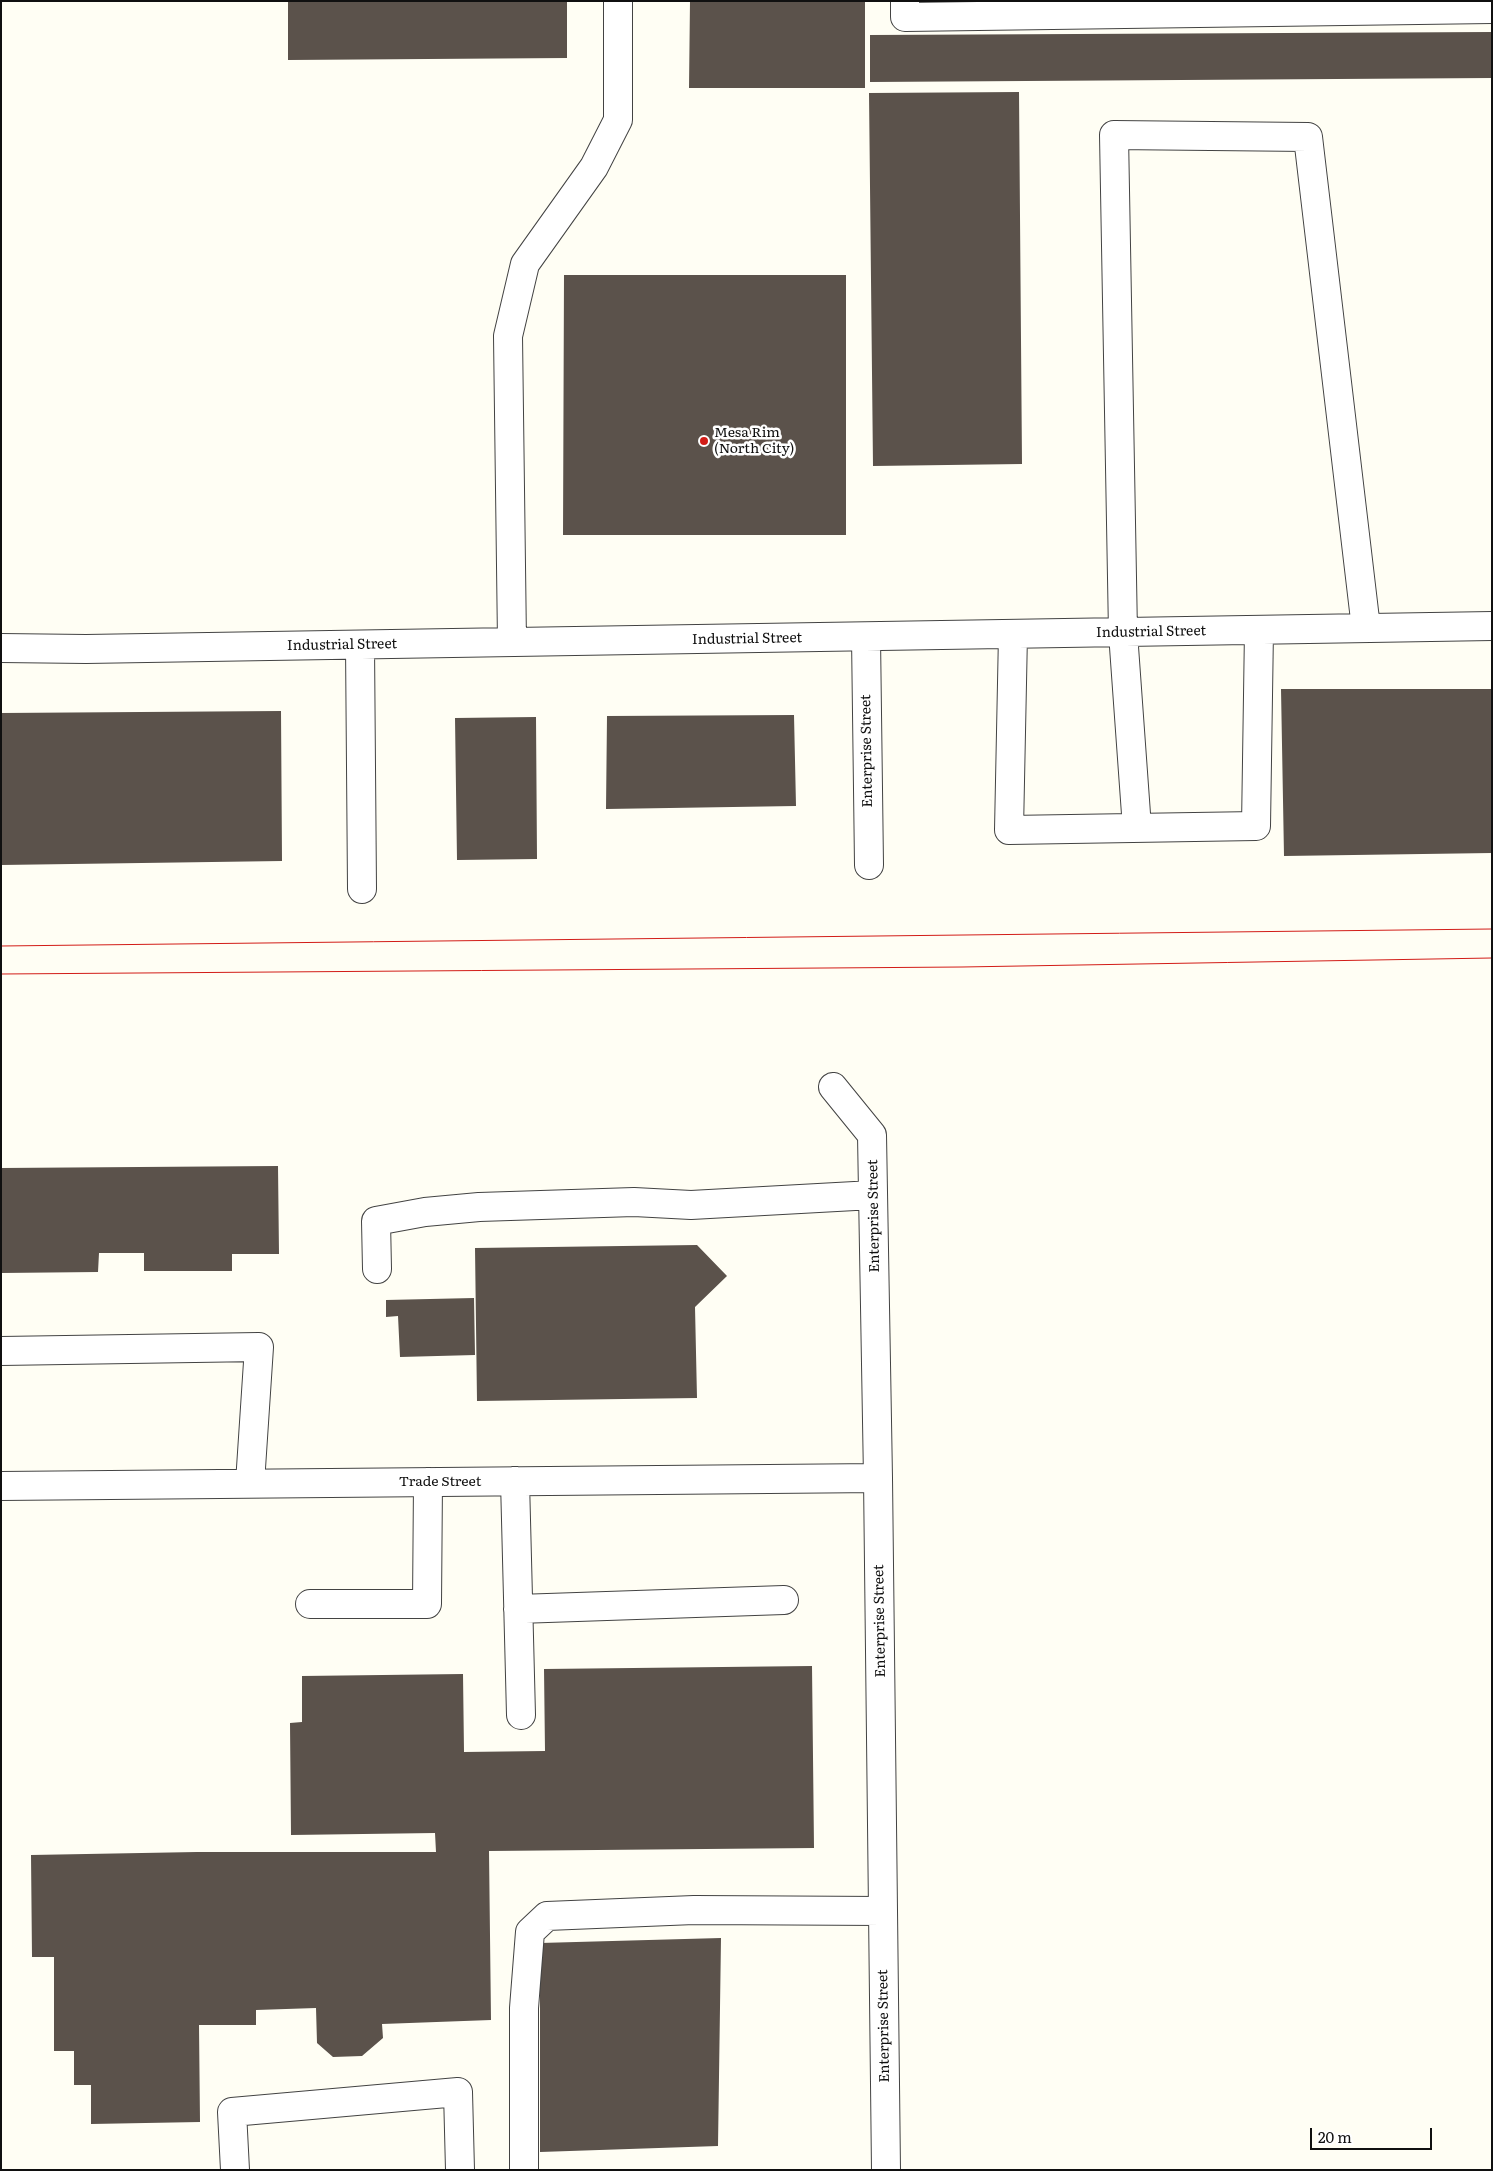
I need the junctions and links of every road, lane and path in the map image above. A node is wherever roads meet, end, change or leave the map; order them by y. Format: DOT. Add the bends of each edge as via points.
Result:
graph roads {
  1 [pos="618,1"];
  2 [pos="905,1"];
  3 [pos="1492,9"];
  4 [pos="1492,626"];
  5 [pos="1366,628"];
  6 [pos="1259,630"];
  7 [pos="1123,633"];
  8 [pos="1013,634"];
  9 [pos="866,637"];
  10 [pos="512,642"];
  11 [pos="360,645"];
  12 [pos="1,648"];
  13 [pos="1137,828"];
  14 [pos="869,865"];
  15 [pos="362,889"];
  16 [pos="833,1087"];
  17 [pos="874,1195"];
  18 [pos="377,1269"];
  19 [pos="1,1352"];
  20 [pos="878,1478"];
  21 [pos="515,1481"];
  22 [pos="428,1482"];
  23 [pos="250,1483"];
  24 [pos="1,1486"];
  25 [pos="784,1600"];
  26 [pos="310,1604"];
  27 [pos="518,1609"];
  28 [pos="521,1715"];
  29 [pos="883,1911"];
  30 [pos="235,2170"];
  31 [pos="460,2170"];
  32 [pos="524,2170"];
  33 [pos="886,2170"];
  1 -- 10 [label="street" via="618,120 594,167 525,264 508,336"];
  2 -- 3 [label="street" via="905,16"];
  4 -- 5 [label="street, Industrial Street"];
  5 -- 6 [label="street, Industrial Street"];
  5 -- 7 [label="street" via="1308,137 1114,135"];
  6 -- 7 [label="street, Industrial Street"];
  6 -- 13 [label="street" via="1256,826"];
  7 -- 8 [label="street, Industrial Street"];
  7 -- 13 [label="street"];
  8 -- 9 [label="street, Industrial Street"];
  8 -- 13 [label="street" via="1008,830"];
  9 -- 10 [label="street, Industrial Street"];
  9 -- 14 [label="street, Enterprise Street"];
  10 -- 11 [label="street, Industrial Street"];
  11 -- 12 [label="street, Industrial Street"];
  11 -- 15 [label="street"];
  16 -- 17 [label="street, Enterprise Street" via="872,1134"];
  17 -- 18 [label="street" via="691,1205 634,1202 543,1204 425,1212 376,1221"];
  17 -- 20 [label="street, Enterprise Street"];
  19 -- 23 [label="street" via="259,1346"];
  20 -- 21 [label="street, Trade Street"];
  20 -- 29 [label="street, Enterprise Street"];
  21 -- 22 [label="street, Trade Street"];
  21 -- 27 [label="street"];
  22 -- 23 [label="street, Trade Street"];
  22 -- 26 [label="street" via="427,1604"];
  23 -- 24 [label="street, Trade Street"];
  25 -- 27 [label="street"];
  27 -- 28 [label="street"];
  29 -- 32 [label="street" via="694,1910 547,1916 530,1932 524,2008"];
  29 -- 33 [label="street, Enterprise Street"];
  30 -- 31 [label="street" via="232,2112 458,2092"];
}
